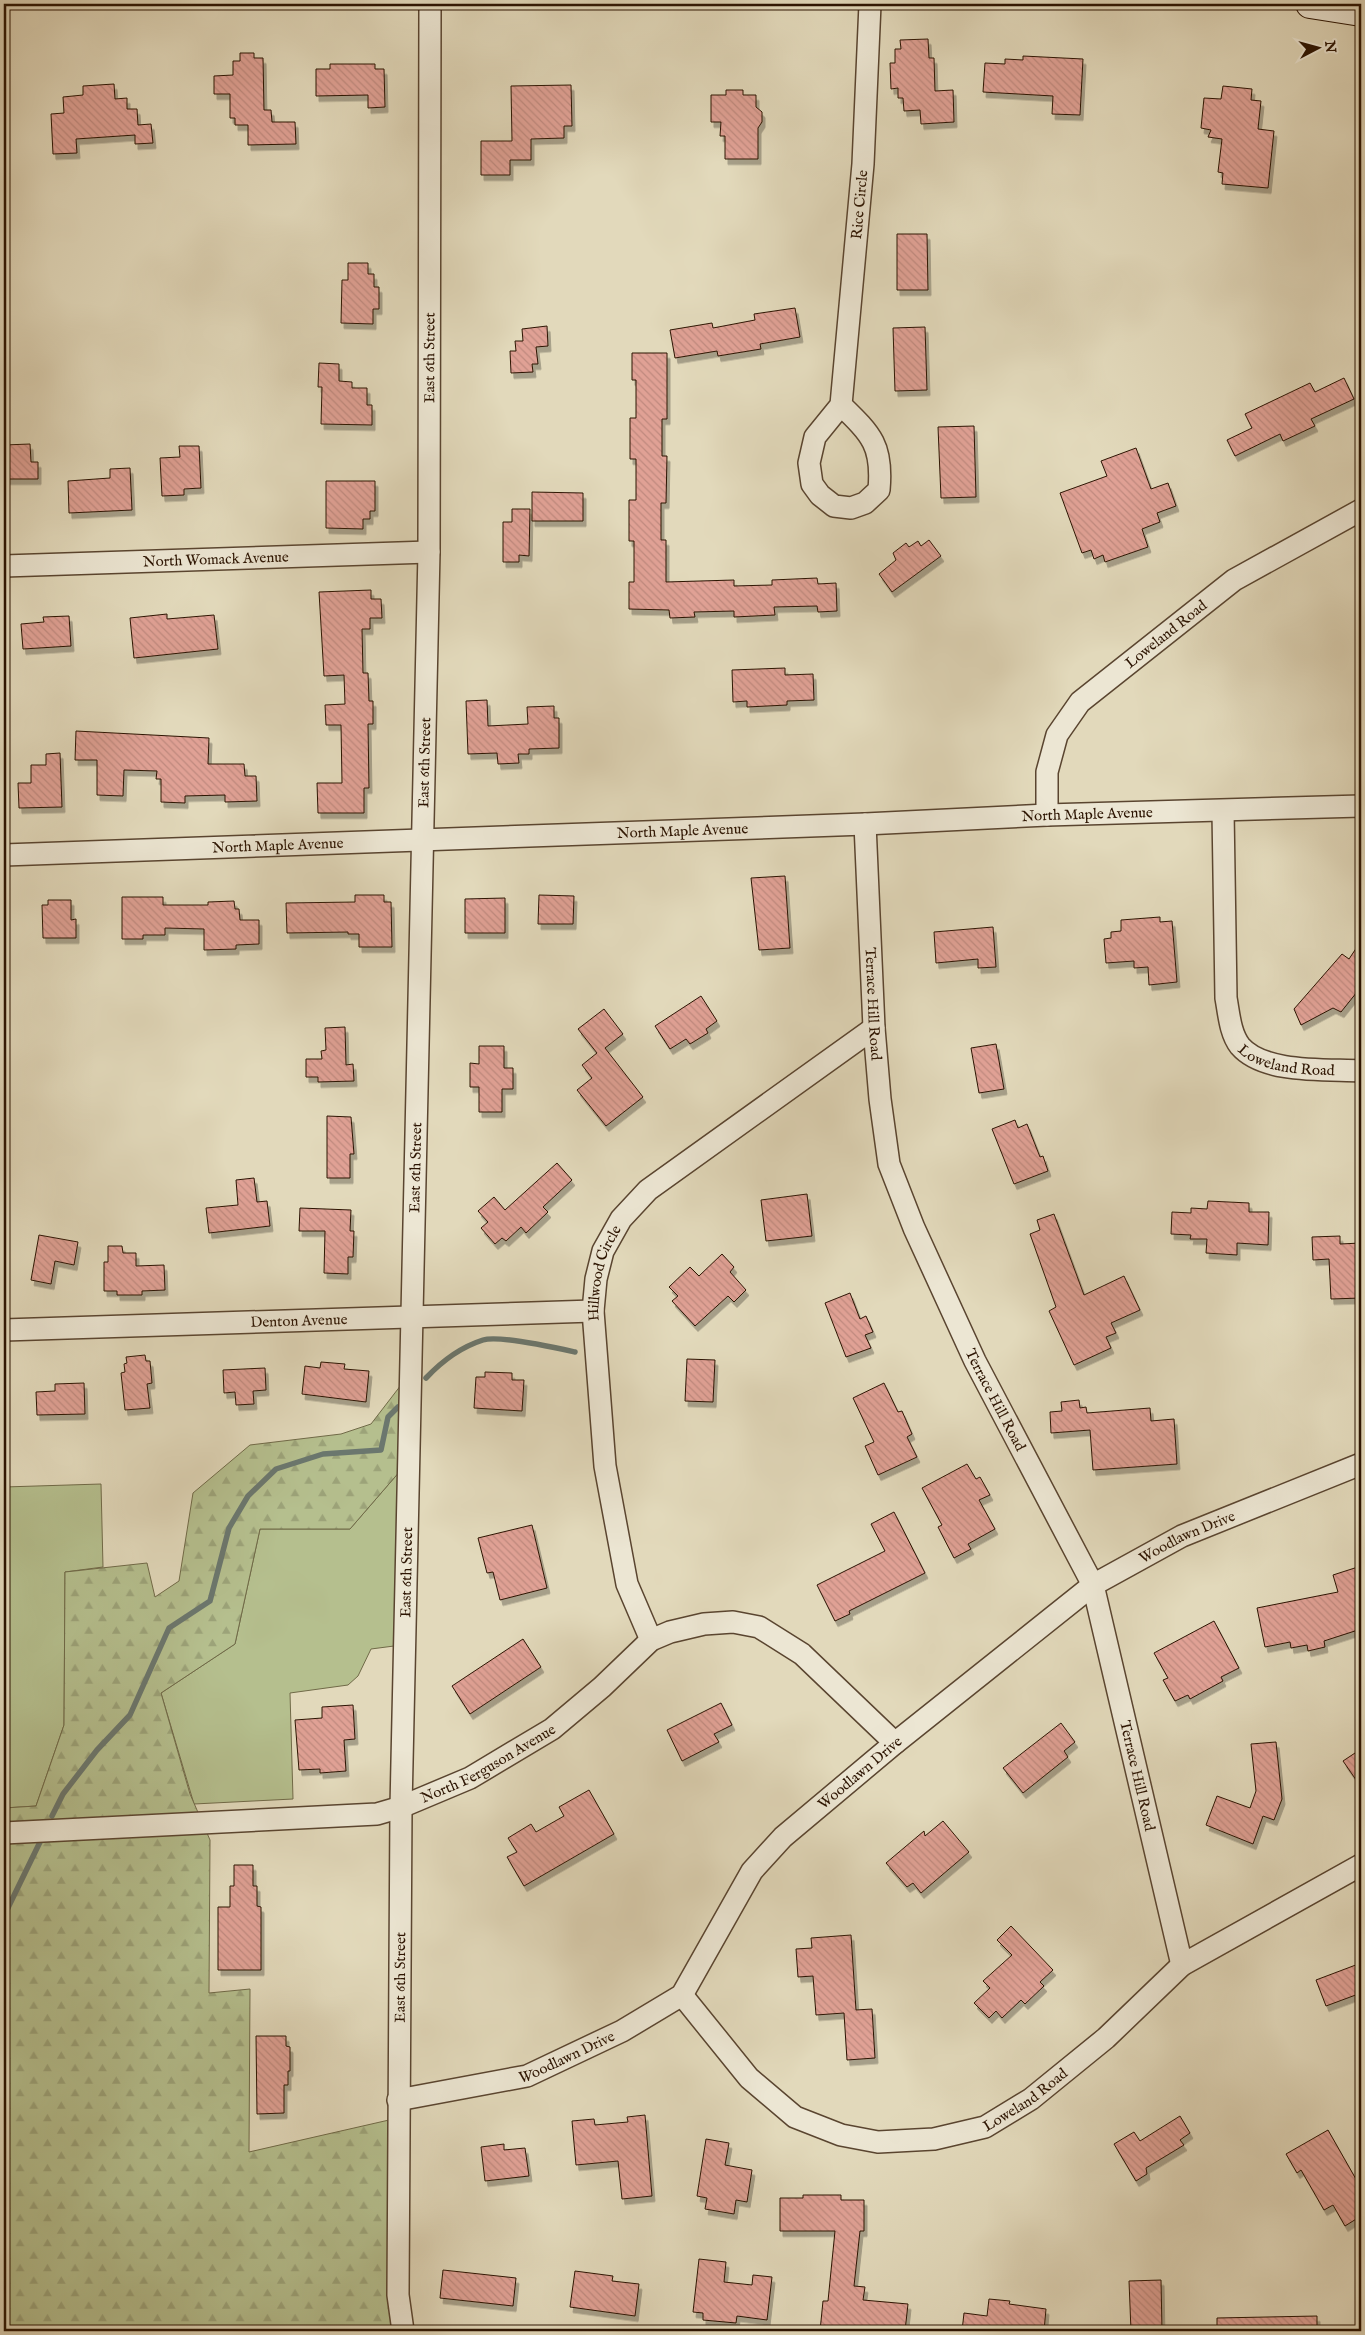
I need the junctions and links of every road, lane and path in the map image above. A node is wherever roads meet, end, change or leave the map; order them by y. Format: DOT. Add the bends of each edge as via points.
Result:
graph roads {
  1 [pos="430,4"];
  2 [pos="870,4"];
  3 [pos="1310,4"];
  4 [pos="1361,12"];
  5 [pos="841,405"];
  6 [pos="1361,510"];
  7 [pos="429,552"];
  8 [pos="4,566"];
  9 [pos="1361,806"];
  10 [pos="1223,811"];
  11 [pos="1047,815"];
  12 [pos="865,824"];
  13 [pos="424,840"];
  14 [pos="4,855"];
  15 [pos="874,1028"];
  16 [pos="1361,1071"];
  17 [pos="593,1311"];
  18 [pos="414,1316"];
  19 [pos="4,1330"];
  20 [pos="1361,1464"];
  21 [pos="1092,1585"];
  22 [pos="651,1640"];
  23 [pos="895,1743"];
  24 [pos="401,1807"];
  25 [pos="4,1833"];
  26 [pos="1361,1865"];
  27 [pos="1182,1965"];
  28 [pos="682,1994"];
  29 [pos="398,2100"];
  30 [pos="403,2331"];
  1 -- 7 [label="street, East 6th Street"];
  2 -- 5 [label="street, Rice Circle" via="863,164"];
  3 -- 4 [label="main road"];
  5 -- 5 [label="street" via="815,437 809,463 812,484 820,495 834,506 851,508 865,503 879,490 881,472 879,453 873,440"];
  6 -- 11 [label="street, Loweland Road" via="1234,580 1080,702 1057,735 1047,772"];
  7 -- 8 [label="street, North Womack Avenue"];
  7 -- 13 [label="street, East 6th Street"];
  9 -- 10 [label="street, North Maple Avenue"];
  10 -- 11 [label="street, North Maple Avenue"];
  10 -- 16 [label="street, Loweland Road" via="1226,998 1230,1025 1240,1045 1254,1058 1273,1065"];
  11 -- 12 [label="street, North Maple Avenue"];
  12 -- 13 [label="street, North Maple Avenue"];
  12 -- 15 [label="street, Terrace Hill Road"];
  13 -- 14 [label="street, North Maple Avenue"];
  13 -- 18 [label="street, East 6th Street"];
  15 -- 17 [label="street, Hillwood Circle" via="648,1190 621,1218 603,1251"];
  15 -- 21 [label="street, Terrace Hill Road" via="889,1164 910,1219 975,1361"];
  17 -- 18 [label="street, Denton Avenue"];
  17 -- 22 [label="street, Hillwood Circle" via="605,1466 627,1584"];
  18 -- 19 [label="street, Denton Avenue"];
  18 -- 24 [label="street, East 6th Street"];
  20 -- 21 [label="street, Woodlawn Drive" via="1182,1536"];
  21 -- 23 [label="street, Woodlawn Drive"];
  21 -- 27 [label="street, Terrace Hill Road"];
  22 -- 23 [label="street, North Ferguson Avenue" via="704,1624 733,1622 759,1627 802,1654"];
  22 -- 24 [label="street, North Ferguson Avenue" via="552,1729 470,1778"];
  23 -- 28 [label="street, Woodlawn Drive" via="783,1837 752,1871"];
  24 -- 25 [label="street, North Ferguson Avenue" via="377,1814"];
  24 -- 29 [label="street, East 6th Street"];
  26 -- 27 [label="street, Loweland Road"];
  27 -- 28 [label="street, Loweland Road" via="1106,2038 1031,2099 985,2127 925,2139 878,2142 840,2135 795,2117 749,2078"];
  28 -- 29 [label="street, Woodlawn Drive" via="622,2031 527,2076"];
  29 -- 30 [label="street, East 6th Street" via="398,2294"];
}
